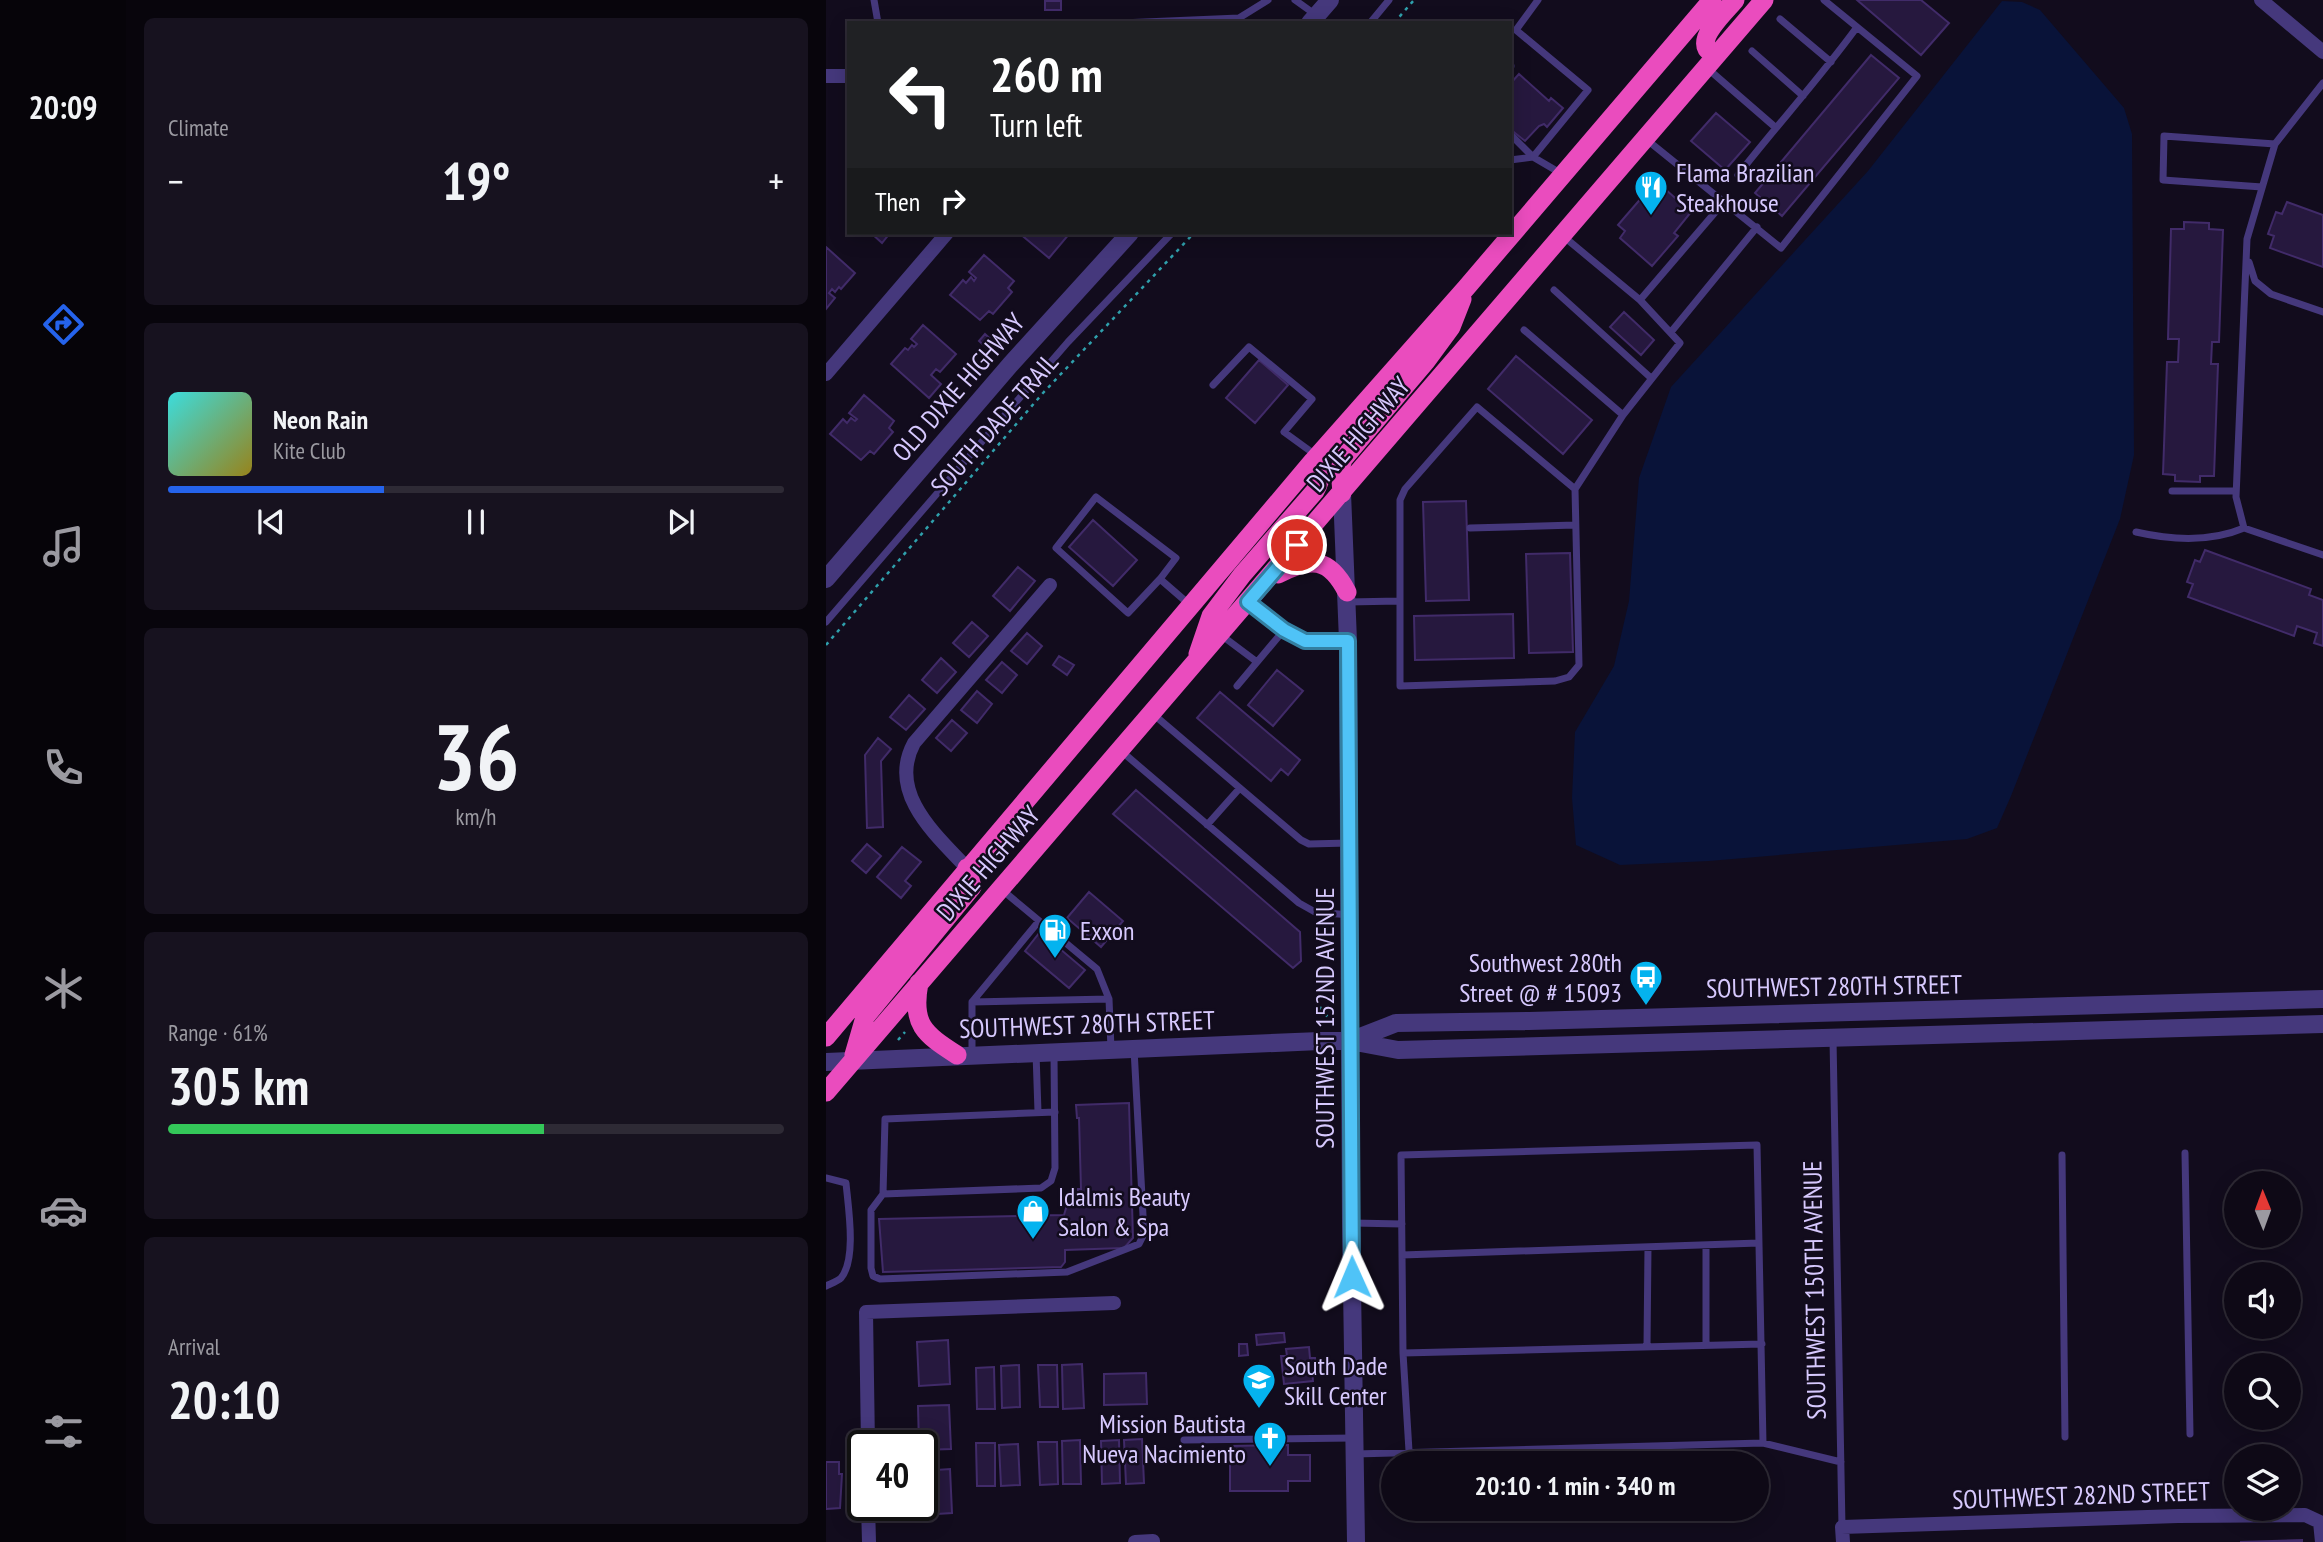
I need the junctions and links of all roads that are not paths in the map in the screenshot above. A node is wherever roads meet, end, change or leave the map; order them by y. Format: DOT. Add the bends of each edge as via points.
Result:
graph roads {
  1 [pos="874,0"];
  2 [pos="1268,0"];
  3 [pos="1295,0"];
  4 [pos="1330,0"];
  5 [pos="1389,0"];
  6 [pos="1538,0"];
  7 [pos="1712,0"];
  8 [pos="1735,0"];
  9 [pos="1764,0"];
  10 [pos="1824,0"];
  11 [pos="2261,0"];
  12 [pos="1313,19"];
  13 [pos="1780,19"];
  14 [pos="878,21"];
  15 [pos="1169,21"];
  16 [pos="1372,21"];
  17 [pos="1857,27"];
  18 [pos="1752,51"];
  19 [pos="2323,52"];
  20 [pos="1711,62"];
  21 [pos="1831,62"];
  22 [pos="826,76"];
  23 [pos="847,76"];
  24 [pos="2323,83"];
  25 [pos="1803,96"];
  26 [pos="1776,127"];
  27 [pos="1512,136"];
  28 [pos="1645,139"];
  29 [pos="2275,144"];
  30 [pos="1532,157"];
  31 [pos="1512,160"];
  32 [pos="1563,174"];
  33 [pos="1738,175"];
  34 [pos="2262,187"];
  35 [pos="1724,202"];
  36 [pos="1757,227"];
  37 [pos="1512,234"];
  38 [pos="945,235"];
  39 [pos="1128,235"];
  40 [pos="1170,235"];
  41 [pos="1511,235"];
  42 [pos="1563,235"];
  43 [pos="2246,254"];
  44 [pos="1466,288"];
  45 [pos="1554,290"];
  46 [pos="1640,300"];
  47 [pos="2323,312"];
  48 [pos="1524,330"];
  49 [pos="1671,332"];
  50 [pos="826,374"];
  51 [pos="1651,378"];
  52 [pos="1213,385"];
  53 [pos="1623,415"];
  54 [pos="1316,459"];
  55 [pos="1575,489"];
  56 [pos="2172,491"];
  57 [pos="2236,491"];
  58 [pos="1342,494"];
  59 [pos="1576,525"];
  60 [pos="1470,528"];
  61 [pos="2244,528"];
  62 [pos="2136,532"];
  63 [pos="2323,555"];
  64 [pos="826,579"];
  65 [pos="1160,579"];
  66 [pos="1268,580"];
  67 [pos="1050,585"];
  68 [pos="1348,597"];
  69 [pos="1399,601"];
  70 [pos="1248,602"];
  71 [pos="1191,606"];
  72 [pos="826,622"];
  73 [pos="1284,630"];
  74 [pos="1220,634"];
  75 [pos="1348,641"];
  76 [pos="1257,662"];
  77 [pos="1195,665"];
  78 [pos="1237,685"];
  79 [pos="1152,714"];
  80 [pos="1121,750"];
  81 [pos="1239,789"];
  82 [pos="1207,825"];
  83 [pos="1350,844"];
  84 [pos="967,869"];
  85 [pos="1001,888"];
  86 [pos="1350,915"];
  87 [pos="1039,920"];
  88 [pos="919,983"];
  89 [pos="1109,999"];
  90 [pos="2323,999"];
  91 [pos="2304,1000"];
  92 [pos="972,1002"];
  93 [pos="2096,1005"];
  94 [pos="1832,1012"];
  95 [pos="1672,1016"];
  96 [pos="1529,1021"];
  97 [pos="2315,1024"];
  98 [pos="2098,1030"];
  99 [pos="826,1037"];
  100 [pos="1833,1038"];
  101 [pos="1350,1041"];
  102 [pos="1672,1043"];
  103 [pos="1530,1046"];
  104 [pos="1134,1048"];
  105 [pos="1111,1049"];
  106 [pos="1045,1052"];
  107 [pos="964,1055"];
  108 [pos="853,1059"];
  109 [pos="826,1062"];
  110 [pos="826,1091"];
  111 [pos="1038,1112"];
  112 [pos="1055,1112"];
  113 [pos="2185,1153"];
  114 [pos="2062,1155"];
  115 [pos="826,1178"];
  116 [pos="883,1195"];
  117 [pos="1351,1223"];
  118 [pos="1402,1224"];
  119 [pos="1759,1243"];
  120 [pos="1706,1245"];
  121 [pos="1648,1247"];
  122 [pos="1402,1255"];
  123 [pos="826,1286"];
  124 [pos="1114,1303"];
  125 [pos="1762,1344"];
  126 [pos="1706,1345"];
  127 [pos="1647,1347"];
  128 [pos="1403,1353"];
  129 [pos="867,1430"];
  130 [pos="2190,1434"];
  131 [pos="2065,1437"];
  132 [pos="1184,1440"];
  133 [pos="1763,1443"];
  134 [pos="1355,1446"];
  135 [pos="1409,1451"];
  136 [pos="1841,1462"];
  137 [pos="868,1521"];
  138 [pos="1842,1535"];
  139 [pos="1153,1541"];
  140 [pos="869,1542"];
  141 [pos="1135,1542"];
  142 [pos="1356,1542"];
  143 [pos="2322,1542"];
  1 -- 14 [label="lane"];
  2 -- 15 [label="lane" via="1240,18"];
  3 -- 12 [label="lane"];
  4 -- 12 [label="street"];
  5 -- 16 [label="lane"];
  6 -- 30 [label="lane" via="1516,30 1588,90"];
  7 -- 32 [label="highway, DIXIE HIGHWAY"];
  8 -- 20 [label="highway" via="1707,33"];
  9 -- 20 [label="highway, DIXIE HIGHWAY"];
  10 -- 17 [label="lane"];
  11 -- 19 [label="street"];
  13 -- 21 [label="lane"];
  17 -- 21 [label="lane"];
  17 -- 36 [label="lane" via="1917,76 1781,248"];
  18 -- 25 [label="lane"];
  20 -- 26 [label="lane"];
  20 -- 28 [label="highway, DIXIE HIGHWAY"];
  21 -- 25 [label="lane"];
  22 -- 23 [label="street"];
  24 -- 29 [label="lane"];
  25 -- 26 [label="lane"];
  26 -- 33 [label="lane"];
  27 -- 30 [label="lane"];
  28 -- 35 [label="lane"];
  28 -- 42 [label="highway, DIXIE HIGHWAY"];
  29 -- 34 [label="lane"];
  29 -- 34 [label="lane" via="2164,136 2163,180"];
  30 -- 31 [label="lane"];
  30 -- 32 [label="lane"];
  32 -- 37 [label="highway, DIXIE HIGHWAY"];
  34 -- 43 [label="lane"];
  35 -- 36 [label="lane"];
  35 -- 46 [label="lane"];
  36 -- 49 [label="lane"];
  38 -- 50 [label="street"];
  39 -- 64 [label="street, OLD DIXIE HIGHWAY"];
  40 -- 72 [label="lane" via="1068,342"];
  41 -- 44 [label="highway, DIXIE HIGHWAY"];
  42 -- 46 [label="lane"];
  42 -- 58 [label="highway, DIXIE HIGHWAY"];
  43 -- 47 [label="lane" via="2255,281 2271,294"];
  43 -- 57 [label="lane"];
  44 -- 54 [label="highway, DIXIE HIGHWAY"];
  44 -- 58 [label="highway" via="1451,327 1343,459"];
  45 -- 51 [label="lane"];
  46 -- 49 [label="lane"];
  48 -- 53 [label="lane"];
  49 -- 51 [label="lane" via="1680,343"];
  51 -- 53 [label="lane"];
  52 -- 54 [label="lane" via="1249,347 1312,399 1284,432"];
  53 -- 55 [label="lane"];
  54 -- 71 [label="highway, DIXIE HIGHWAY"];
  54 -- 77 [label="highway" via="1322,479 1315,491 1210,617"];
  55 -- 59 [label="lane"];
  55 -- 69 [label="lane" via="1477,407 1400,500"];
  56 -- 57 [label="lane"];
  57 -- 61 [label="lane"];
  58 -- 66 [label="highway, DIXIE HIGHWAY"];
  58 -- 68 [label="street, SOUTHWEST 152ND AVENUE"];
  59 -- 60 [label="lane"];
  59 -- 69 [label="lane" via="1579,665 1569,677 1400,686"];
  61 -- 62 [label="lane" via="2227,535 2165,538"];
  61 -- 63 [label="lane"];
  65 -- 65 [label="lane" via="1176,558 1096,497 1056,548 1129,612"];
  65 -- 71 [label="lane"];
  66 -- 68 [label="highway" via="1298,564 1320,564 1339,576"];
  66 -- 70 [label="highway, DIXIE HIGHWAY"];
  67 -- 84 [label="street" via="909,751 906,773 915,808"];
  68 -- 69 [label="lane"];
  68 -- 75 [label="street, SOUTHWEST 152ND AVENUE"];
  70 -- 73 [label="lane"];
  70 -- 74 [label="highway, DIXIE HIGHWAY"];
  71 -- 84 [label="highway, DIXIE HIGHWAY"];
  73 -- 75 [label="lane" via="1305,641"];
  73 -- 76 [label="lane"];
  74 -- 76 [label="lane"];
  74 -- 77 [label="highway, DIXIE HIGHWAY"];
  75 -- 83 [label="street, SOUTHWEST 152ND AVENUE"];
  76 -- 78 [label="lane"];
  77 -- 79 [label="highway, DIXIE HIGHWAY"];
  79 -- 80 [label="highway, DIXIE HIGHWAY"];
  79 -- 81 [label="lane"];
  80 -- 82 [label="lane"];
  80 -- 85 [label="highway, DIXIE HIGHWAY"];
  81 -- 82 [label="lane"];
  81 -- 83 [label="lane" via="1309,844"];
  82 -- 86 [label="lane" via="1306,908 1327,915"];
  83 -- 86 [label="street, SOUTHWEST 152ND AVENUE"];
  84 -- 99 [label="highway, DIXIE HIGHWAY"];
  84 -- 108 [label="highway" via="972,887 865,1017"];
  85 -- 87 [label="lane"];
  85 -- 88 [label="highway, DIXIE HIGHWAY"];
  86 -- 101 [label="street, SOUTHWEST 152ND AVENUE"];
  87 -- 89 [label="lane" via="1097,968"];
  87 -- 92 [label="lane"];
  88 -- 107 [label="highway" via="916,1008 922,1028 934,1040"];
  88 -- 108 [label="highway, DIXIE HIGHWAY"];
  89 -- 92 [label="lane"];
  89 -- 105 [label="lane"];
  90 -- 91 [label="street, SOUTHWEST 280TH STREET"];
  91 -- 93 [label="street, SOUTHWEST 280TH STREET"];
  91 -- 97 [label="street"];
  92 -- 107 [label="lane"];
  93 -- 94 [label="street, SOUTHWEST 280TH STREET"];
  93 -- 98 [label="street"];
  94 -- 95 [label="street, SOUTHWEST 280TH STREET"];
  94 -- 100 [label="street"];
  95 -- 96 [label="street, SOUTHWEST 280TH STREET"];
  95 -- 102 [label="street"];
  96 -- 101 [label="street, SOUTHWEST 280TH STREET" via="1396,1023"];
  96 -- 103 [label="street"];
  97 -- 98 [label="street, SOUTHWEST 280TH STREET"];
  98 -- 100 [label="street, SOUTHWEST 280TH STREET"];
  100 -- 102 [label="street, SOUTHWEST 280TH STREET"];
  100 -- 136 [label="lane, SOUTHWEST 150TH AVENUE"];
  101 -- 103 [label="street, SOUTHWEST 280TH STREET" via="1398,1050"];
  101 -- 104 [label="street, SOUTHWEST 280TH STREET"];
  101 -- 117 [label="street, SOUTHWEST 152ND AVENUE"];
  102 -- 103 [label="street, SOUTHWEST 280TH STREET"];
  104 -- 105 [label="street, SOUTHWEST 280TH STREET"];
  104 -- 116 [label="lane" via="1144,1234 1139,1244 1067,1272 880,1279 871,1273 871,1210"];
  105 -- 106 [label="street, SOUTHWEST 280TH STREET"];
  106 -- 107 [label="street, SOUTHWEST 280TH STREET"];
  106 -- 111 [label="lane"];
  106 -- 112 [label="lane"];
  107 -- 108 [label="street, SOUTHWEST 280TH STREET"];
  108 -- 109 [label="street, SOUTHWEST 280TH STREET"];
  108 -- 110 [label="highway, DIXIE HIGHWAY"];
  111 -- 112 [label="lane"];
  111 -- 116 [label="lane" via="885,1119"];
  112 -- 116 [label="lane" via="1055,1168 1051,1181 1041,1188"];
  113 -- 130 [label="lane"];
  114 -- 131 [label="lane"];
  115 -- 123 [label="lane" via="846,1183 850,1237 841,1278"];
  117 -- 118 [label="lane"];
  117 -- 134 [label="street, SOUTHWEST 152ND AVENUE"];
  118 -- 119 [label="lane" via="1401,1155 1757,1145"];
  118 -- 122 [label="lane"];
  119 -- 120 [label="lane"];
  119 -- 125 [label="lane"];
  120 -- 121 [label="lane"];
  120 -- 126 [label="lane"];
  121 -- 122 [label="lane"];
  121 -- 127 [label="lane"];
  122 -- 128 [label="lane"];
  124 -- 129 [label="street" via="866,1312"];
  125 -- 126 [label="lane"];
  125 -- 133 [label="lane"];
  126 -- 127 [label="lane"];
  127 -- 128 [label="lane"];
  128 -- 135 [label="lane"];
  132 -- 134 [label="lane"];
  133 -- 135 [label="lane"];
  133 -- 136 [label="lane"];
  134 -- 135 [label="lane"];
  134 -- 142 [label="street, SOUTHWEST 152ND AVENUE"];
  136 -- 138 [label="lane, SOUTHWEST 150TH AVENUE"];
  137 -- 140 [label="street"];
  138 -- 143 [label="street, SOUTHWEST 282ND STREET" via="2178,1516 2305,1515 2320,1522"];
  139 -- 141 [label="street"];
}
